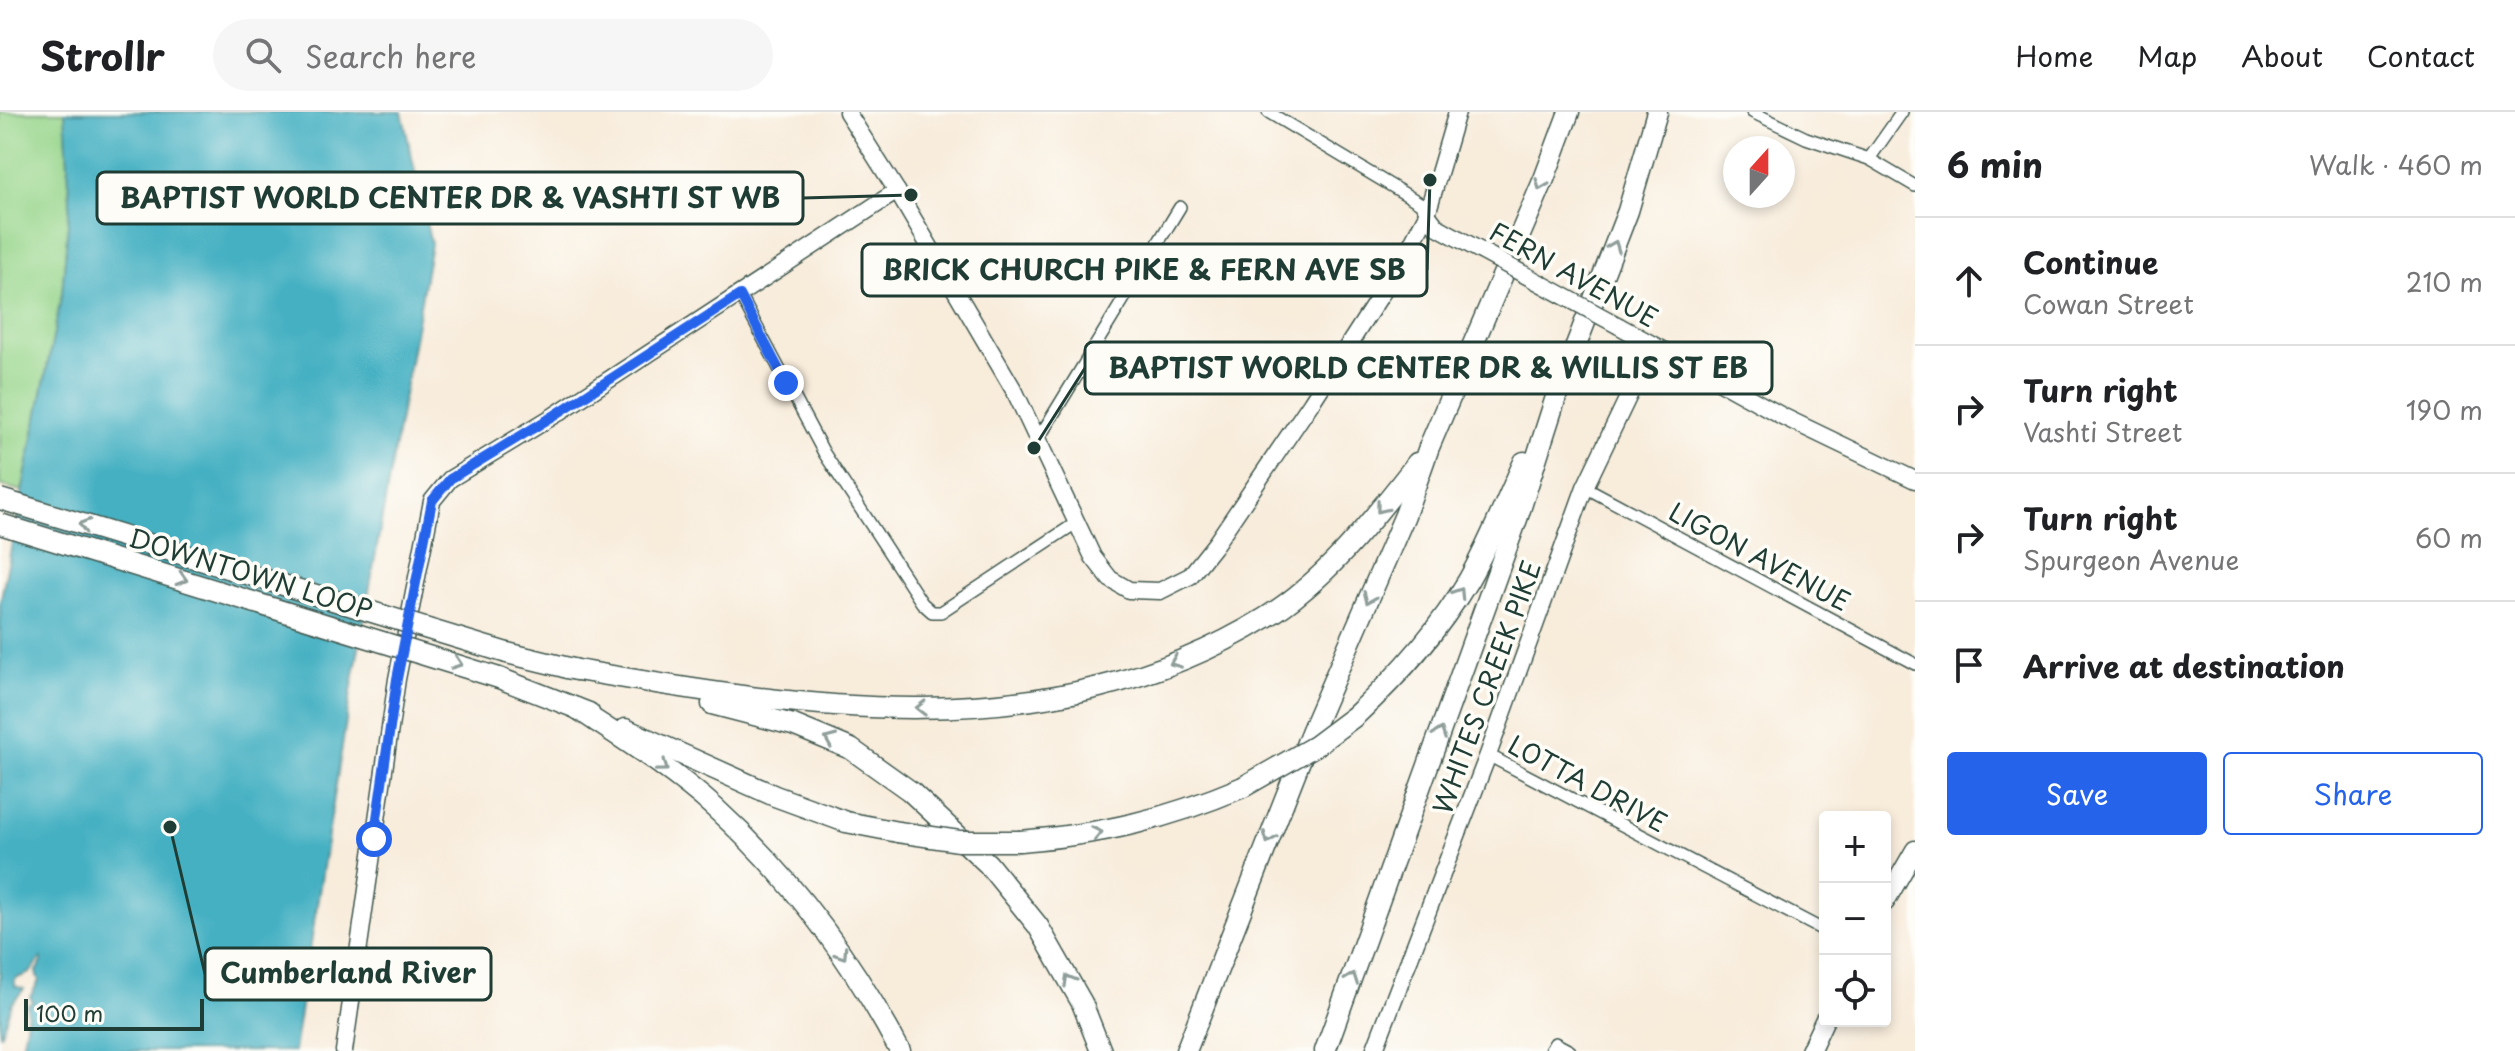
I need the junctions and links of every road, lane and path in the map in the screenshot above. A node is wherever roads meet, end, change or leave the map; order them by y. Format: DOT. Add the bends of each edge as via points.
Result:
graph roads {
  1 [pos="847,112"];
  2 [pos="1268,112"];
  3 [pos="1457,112"];
  4 [pos="1569,112"];
  5 [pos="1657,112"];
  6 [pos="1752,112"];
  7 [pos="1902,112"];
  8 [pos="1869,159"];
  9 [pos="1915,186"];
  10 [pos="897,191"];
  11 [pos="1180,207"];
  12 [pos="1427,214"];
  13 [pos="740,295"];
  14 [pos="1653,345"];
  15 [pos="1556,397"];
  16 [pos="1037,441"];
  17 [pos="1429,447"];
  18 [pos="1914,477"];
  19 [pos="1585,487"];
  20 [pos="0,499"];
  21 [pos="1076,523"];
  22 [pos="0,524"];
  23 [pos="1915,664"];
  24 [pos="566,668"];
  25 [pos="576,708"];
  26 [pos="1488,755"];
  27 [pos="1915,850"];
  28 [pos="1891,892"];
  29 [pos="1819,928"];
  30 [pos="1821,1027"];
  31 [pos="1553,1047"];
  32 [pos="344,1051"];
  33 [pos="900,1051"];
  34 [pos="1101,1051"];
  35 [pos="1186,1051"];
  36 [pos="1325,1051"];
  37 [pos="1374,1051"];
  38 [pos="1570,1051"];
  39 [pos="1810,1051"];
  1 -- 10 [label="street"];
  2 -- 12 [label="street, FERN AVENUE" via="1420,203"];
  3 -- 12 [label="street"];
  4 -- 17 [label="highway, one-way"];
  15 -- 5 [label="highway, one-way" via="1628,211"];
  6 -- 8 [label="street"];
  7 -- 8 [label="street"];
  8 -- 9 [label="street"];
  10 -- 13 [label="street"];
  10 -- 16 [label="street" via="1015,392"];
  11 -- 16 [label="street"];
  12 -- 14 [label="street, FERN AVENUE, bridge" via="1436,226"];
  12 -- 21 [label="street" via="1386,288 1190,576 1160,591 1129,590 1110,579"];
  13 -- 21 [label="street" via="824,453 932,612 941,612"];
  13 -- 32 [label="street" via="450,479 432,501 400,664"];
  14 -- 18 [label="street, FERN AVENUE" via="1784,417"];
  14 -- 19 [label="street, WHITES CREEK PIKE"];
  25 -- 15 [label="highway, one-way, bridge" via="775,796 846,822 898,832 959,841 1020,841 1081,836 1194,808 1315,746 1397,677 1469,578"];
  36 -- 15 [label="highway, one-way" via="1513,531"];
  16 -- 21 [label="street"];
  17 -- 24 [label="highway, one-way" via="1321,575 1267,617 1197,654 1130,680 980,706 902,708 808,705"];
  17 -- 35 [label="highway, one-way"];
  19 -- 23 [label="street, LIGON AVENUE"];
  19 -- 26 [label="street, WHITES CREEK PIKE"];
  24 -- 20 [label="highway, DOWNTOWN LOOP, one-way, bridge"];
  22 -- 25 [label="highway, DOWNTOWN LOOP, one-way, bridge" via="439,657"];
  34 -- 24 [label="highway, one-way" via="1082,1003 1038,926 988,864 910,791 851,749 793,725"];
  25 -- 33 [label="highway, one-way" via="713,806 771,861 835,942"];
  26 -- 29 [label="street, LOTTA DRIVE"];
  26 -- 37 [label="street, WHITES CREEK PIKE"];
  27 -- 28 [label="main road"];
  30 -- 39 [label="main road"];
  31 -- 38 [label="street"];
}
